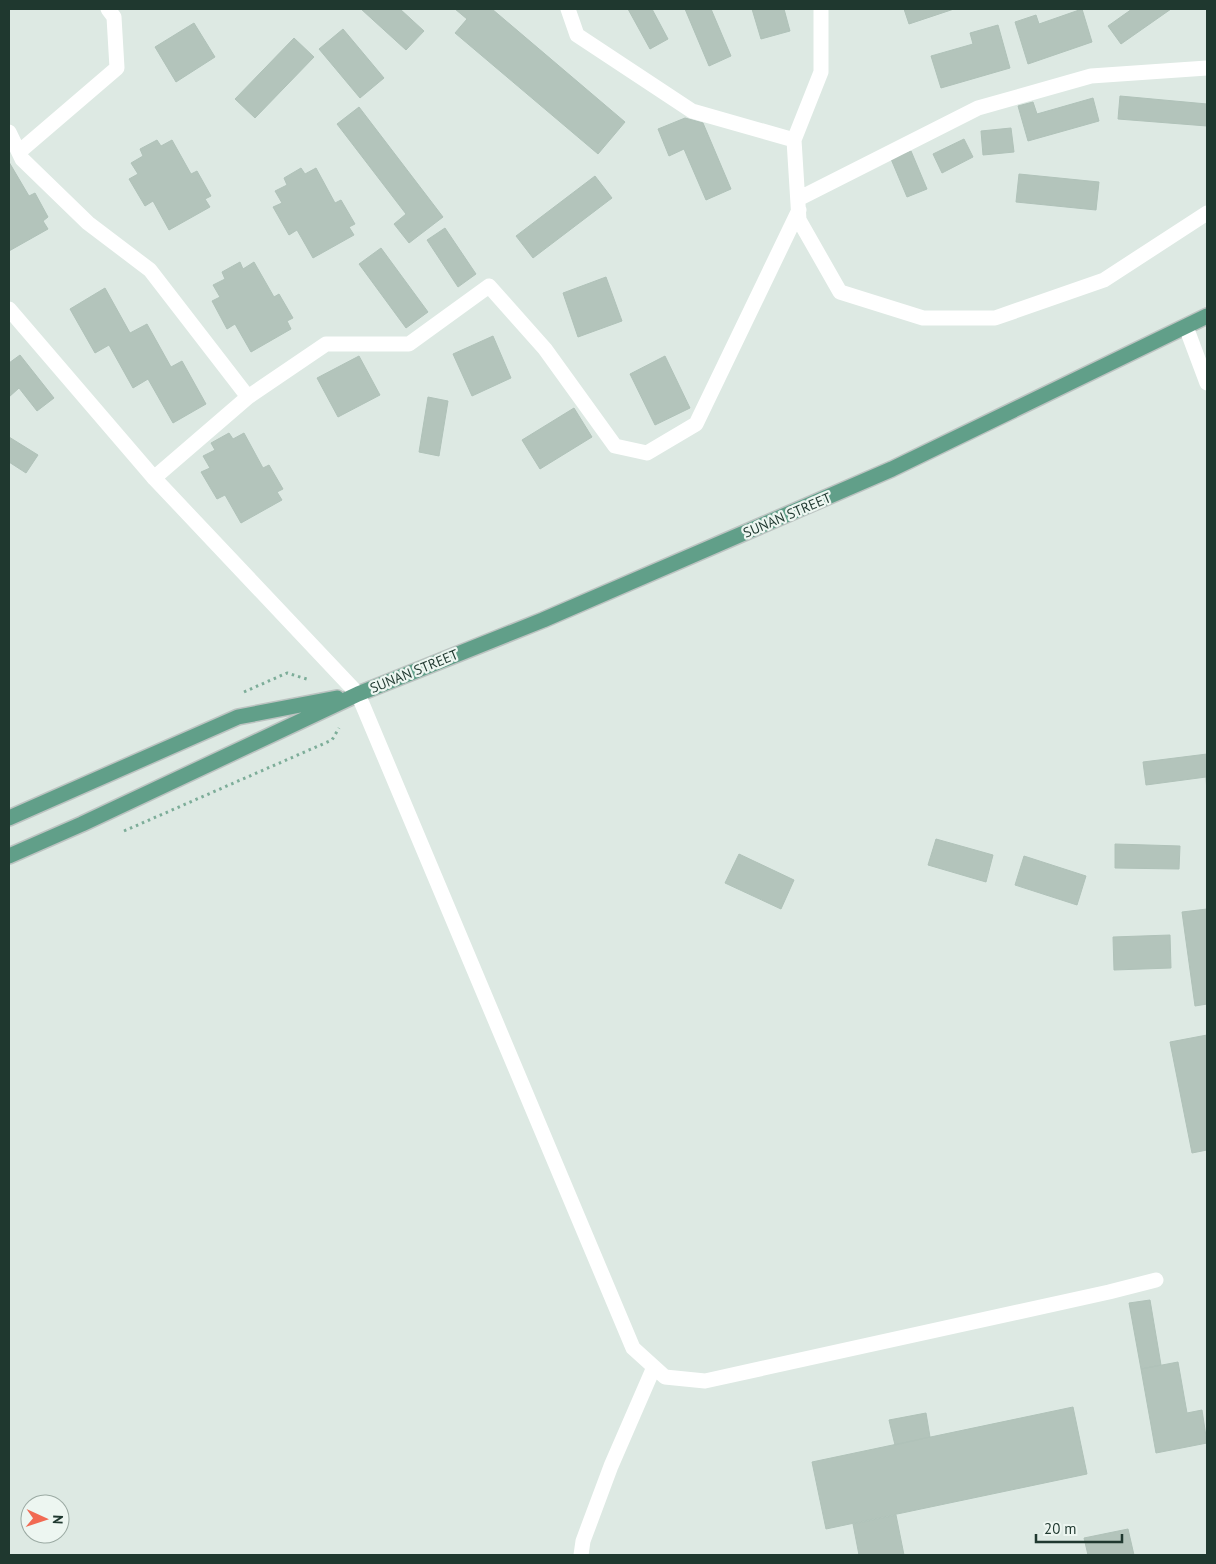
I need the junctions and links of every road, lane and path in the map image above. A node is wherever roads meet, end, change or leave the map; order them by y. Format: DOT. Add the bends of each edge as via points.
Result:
graph roads {
  1 [pos="108,9"];
  2 [pos="568,9"];
  3 [pos="821,9"];
  4 [pos="1207,68"];
  5 [pos="9,132"];
  6 [pos="794,140"];
  7 [pos="19,152"];
  8 [pos="799,204"];
  9 [pos="1207,213"];
  10 [pos="9,309"];
  11 [pos="1207,316"];
  12 [pos="1186,327"];
  13 [pos="1207,383"];
  14 [pos="248,397"];
  15 [pos="154,478"];
  16 [pos="358,694"];
  17 [pos="9,818"];
  18 [pos="9,856"];
  19 [pos="1156,1280"];
  20 [pos="654,1367"];
  21 [pos="581,1555"];
  1 -- 7 [label="street" via="114,17 118,68"];
  2 -- 6 [label="street" via="577,35 692,111"];
  3 -- 6 [label="street" via="821,72"];
  4 -- 8 [label="street" via="1091,76 978,108"];
  5 -- 7 [label="street"];
  6 -- 8 [label="street"];
  7 -- 14 [label="street" via="88,222 150,270"];
  8 -- 9 [label="street" via="800,220 840,292 923,318 995,318 1104,280"];
  8 -- 14 [label="street" via="696,424 647,453 615,446 545,349 489,286 409,344 326,344"];
  10 -- 15 [label="street"];
  11 -- 12 [label="main road, SUNAN STREET"];
  12 -- 13 [label="street"];
  12 -- 16 [label="main road, SUNAN STREET" via="892,469 543,620"];
  14 -- 15 [label="street"];
  15 -- 16 [label="street"];
  16 -- 17 [label="main road, SUNAN STREET" via="238,717"];
  16 -- 18 [label="main road, SUNAN STREET"];
  16 -- 20 [label="street" via="633,1348"];
  19 -- 20 [label="street" via="705,1381 665,1377"];
  20 -- 21 [label="street" via="604,1485"];
}
